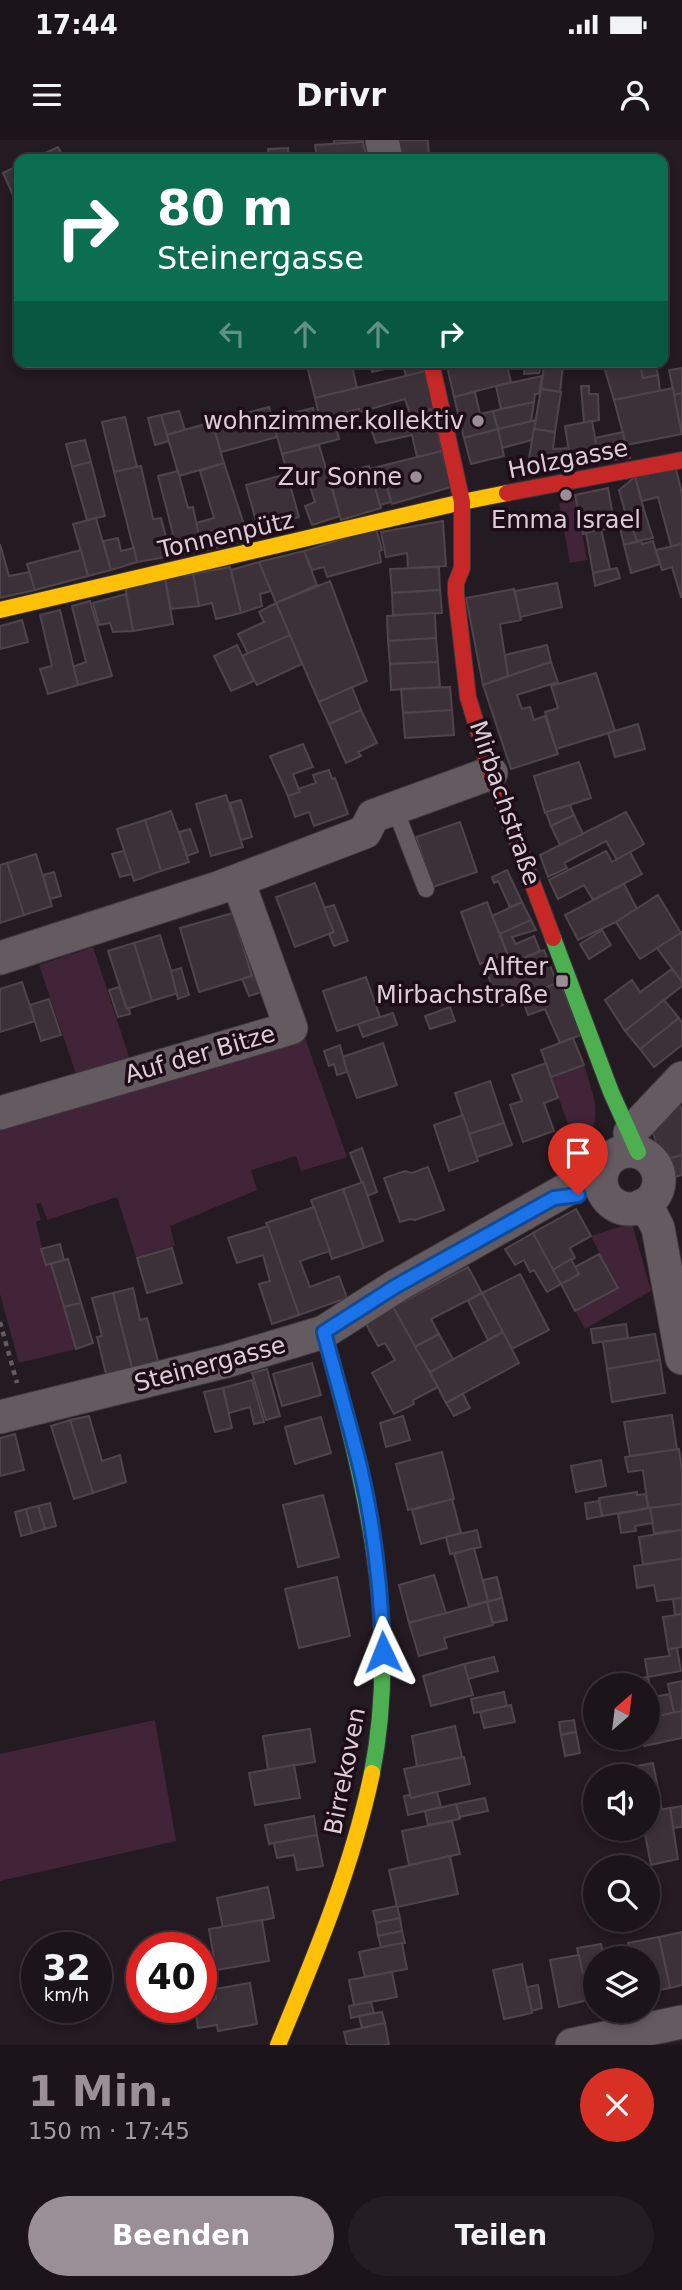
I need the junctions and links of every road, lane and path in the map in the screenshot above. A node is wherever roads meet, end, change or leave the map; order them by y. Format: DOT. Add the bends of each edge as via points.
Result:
graph roads {
  1 [pos="432,368"];
  2 [pos="682,460"];
  3 [pos="462,502"];
  4 [pos="0,611"];
  5 [pos="491,773"];
  6 [pos="395,809"];
  7 [pos="238,881"];
  8 [pos="426,889"];
  9 [pos="0,958"];
  10 [pos="682,1079"];
  11 [pos="611,1092"];
  12 [pos="0,1113"];
  13 [pos="634,1143"];
  14 [pos="605,1178"];
  15 [pos="645,1203"];
  16 [pos="682,1212"];
  17 [pos="0,1322"];
  18 [pos="324,1332"];
  19 [pos="682,1358"];
  20 [pos="12,1414"];
  21 [pos="682,2022"];
  22 [pos="278,2045"];
  23 [pos="572,2045"];
  1 -- 3 [label="street, Mirbachstraße"];
  2 -- 3 [label="street, Holzgasse"];
  3 -- 4 [label="street, Tonnenpütz"];
  3 -- 5 [label="street, Mirbachstraße" via="457,605 468,697"];
  5 -- 6 [label="street"];
  5 -- 11 [label="street, Mirbachstraße"];
  6 -- 7 [label="street" via="373,816 365,832"];
  6 -- 8 [label="lane"];
  7 -- 9 [label="street"];
  7 -- 12 [label="street, Auf der Bitze" via="291,1028"];
  10 -- 13 [label="street"];
  11 -- 13 [label="street, Mirbachstraße"];
  11 -- 14 [label="street, Mirbachstraße" via="614,1110"];
  13 -- 14 [label="street" via="609,1160"];
  13 -- 15 [label="street, Mirbachstraße" via="658,1173 656,1192"];
  14 -- 15 [label="street" via="614,1204 623,1208"];
  14 -- 18 [label="street, Steinergasse" via="554,1198 396,1286"];
  15 -- 16 [label="street"];
  15 -- 19 [label="street" via="658,1228"];
  17 -- 20 [label="path"];
  18 -- 20 [label="street, Steinergasse"];
  18 -- 22 [label="street, Birrekoven" via="372,1526 381,1600 382,1696 364,1812 330,1919"];
  21 -- 23 [label="street"];
}
